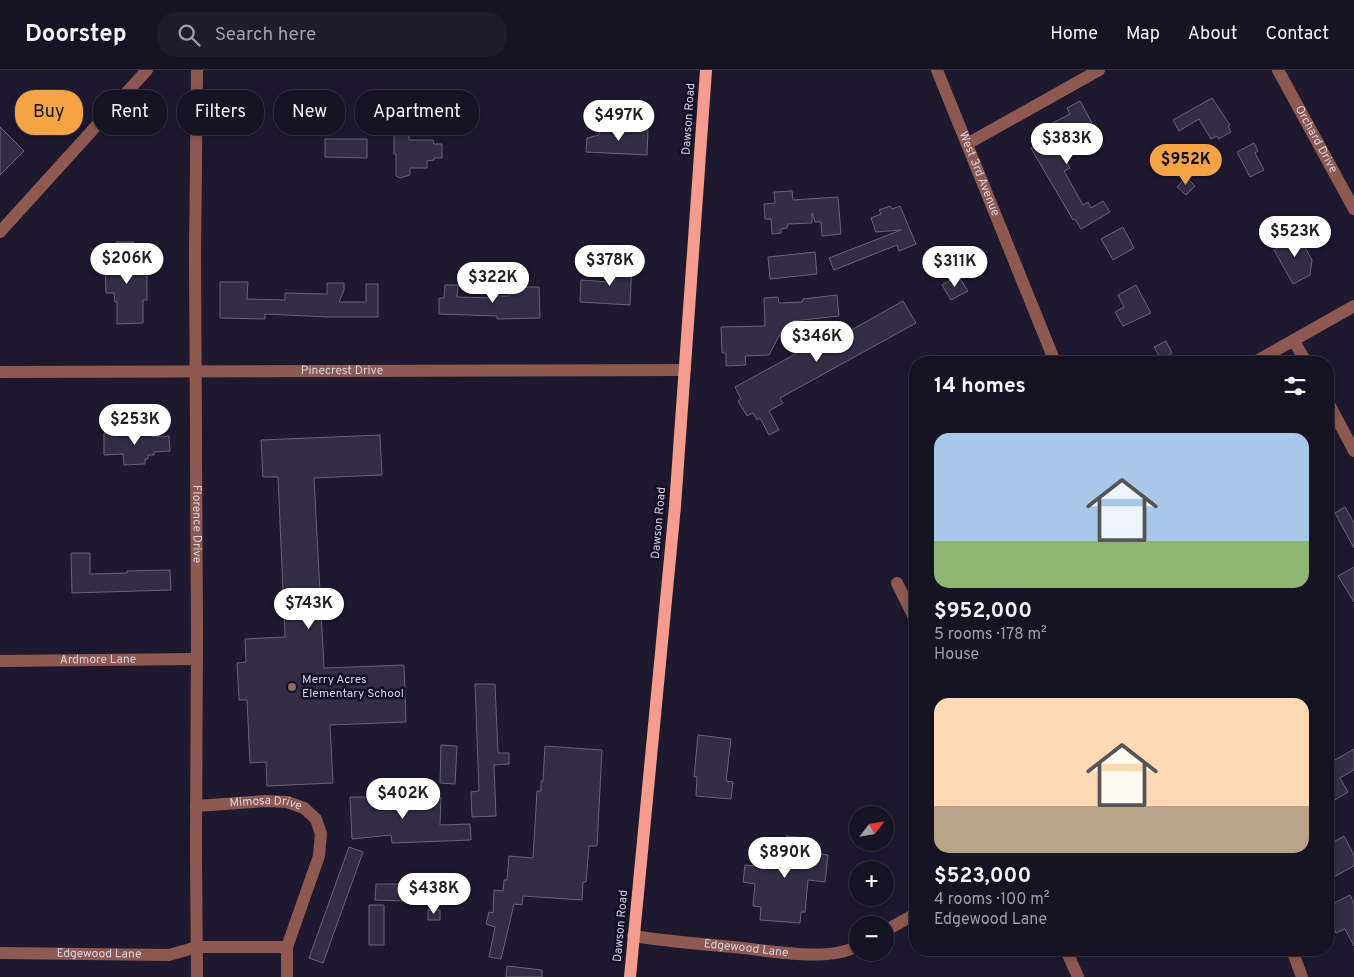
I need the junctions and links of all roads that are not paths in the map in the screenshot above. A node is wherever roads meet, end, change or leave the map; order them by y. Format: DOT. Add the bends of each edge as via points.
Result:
graph roads {
  1 [pos="147,70"];
  2 [pos="197,70"];
  3 [pos="706,70"];
  4 [pos="937,70"];
  5 [pos="1099,70"];
  6 [pos="1278,70"];
  7 [pos="967,144"];
  8 [pos="1354,209"];
  9 [pos="0,232"];
  10 [pos="1354,306"];
  11 [pos="1294,341"];
  12 [pos="1053,356"];
  13 [pos="1266,356"];
  14 [pos="1303,356"];
  15 [pos="685,370"];
  16 [pos="197,371"];
  17 [pos="0,372"];
  18 [pos="1334,413"];
  19 [pos="1354,451"];
  20 [pos="897,584"];
  21 [pos="909,607"];
  22 [pos="196,659"];
  23 [pos="0,661"];
  24 [pos="196,806"];
  25 [pos="909,917"];
  26 [pos="894,926"];
  27 [pos="633,936"];
  28 [pos="197,947"];
  29 [pos="287,947"];
  30 [pos="849,950"];
  31 [pos="0,954"];
  32 [pos="1069,956"];
  33 [pos="1294,956"];
  34 [pos="197,977"];
  35 [pos="287,977"];
  36 [pos="630,977"];
  37 [pos="1078,977"];
  38 [pos="1302,977"];
  1 -- 9 [label="street"];
  2 -- 16 [label="street, Florence Drive"];
  3 -- 15 [label="main road, Dawson Road"];
  4 -- 7 [label="street, West 3rd Avenue"];
  5 -- 7 [label="street"];
  6 -- 8 [label="street, Orchard Drive"];
  7 -- 12 [label="street, West 3rd Avenue"];
  10 -- 11 [label="street"];
  11 -- 13 [label="street"];
  11 -- 14 [label="street"];
  15 -- 16 [label="street, Pinecrest Drive"];
  15 -- 27 [label="main road, Dawson Road"];
  16 -- 17 [label="street, Pinecrest Drive"];
  16 -- 22 [label="street, Florence Drive"];
  18 -- 19 [label="street"];
  20 -- 21 [label="street"];
  22 -- 23 [label="street, Ardmore Lane"];
  22 -- 24 [label="street, Florence Drive"];
  24 -- 28 [label="street, Florence Drive"];
  24 -- 29 [label="street, Mimosa Drive" via="287,802 304,808 316,819 321,834 319,856"];
  25 -- 26 [label="street"];
  27 -- 30 [label="street, Edgewood Lane" via="813,955"];
  27 -- 36 [label="main road, Dawson Road"];
  28 -- 29 [label="street"];
  28 -- 31 [label="street, Edgewood Lane" via="169,955"];
  28 -- 34 [label="street, Florence Drive"];
  29 -- 35 [label="street, Mimosa Drive"];
  32 -- 37 [label="street"];
  33 -- 38 [label="street"];
}
